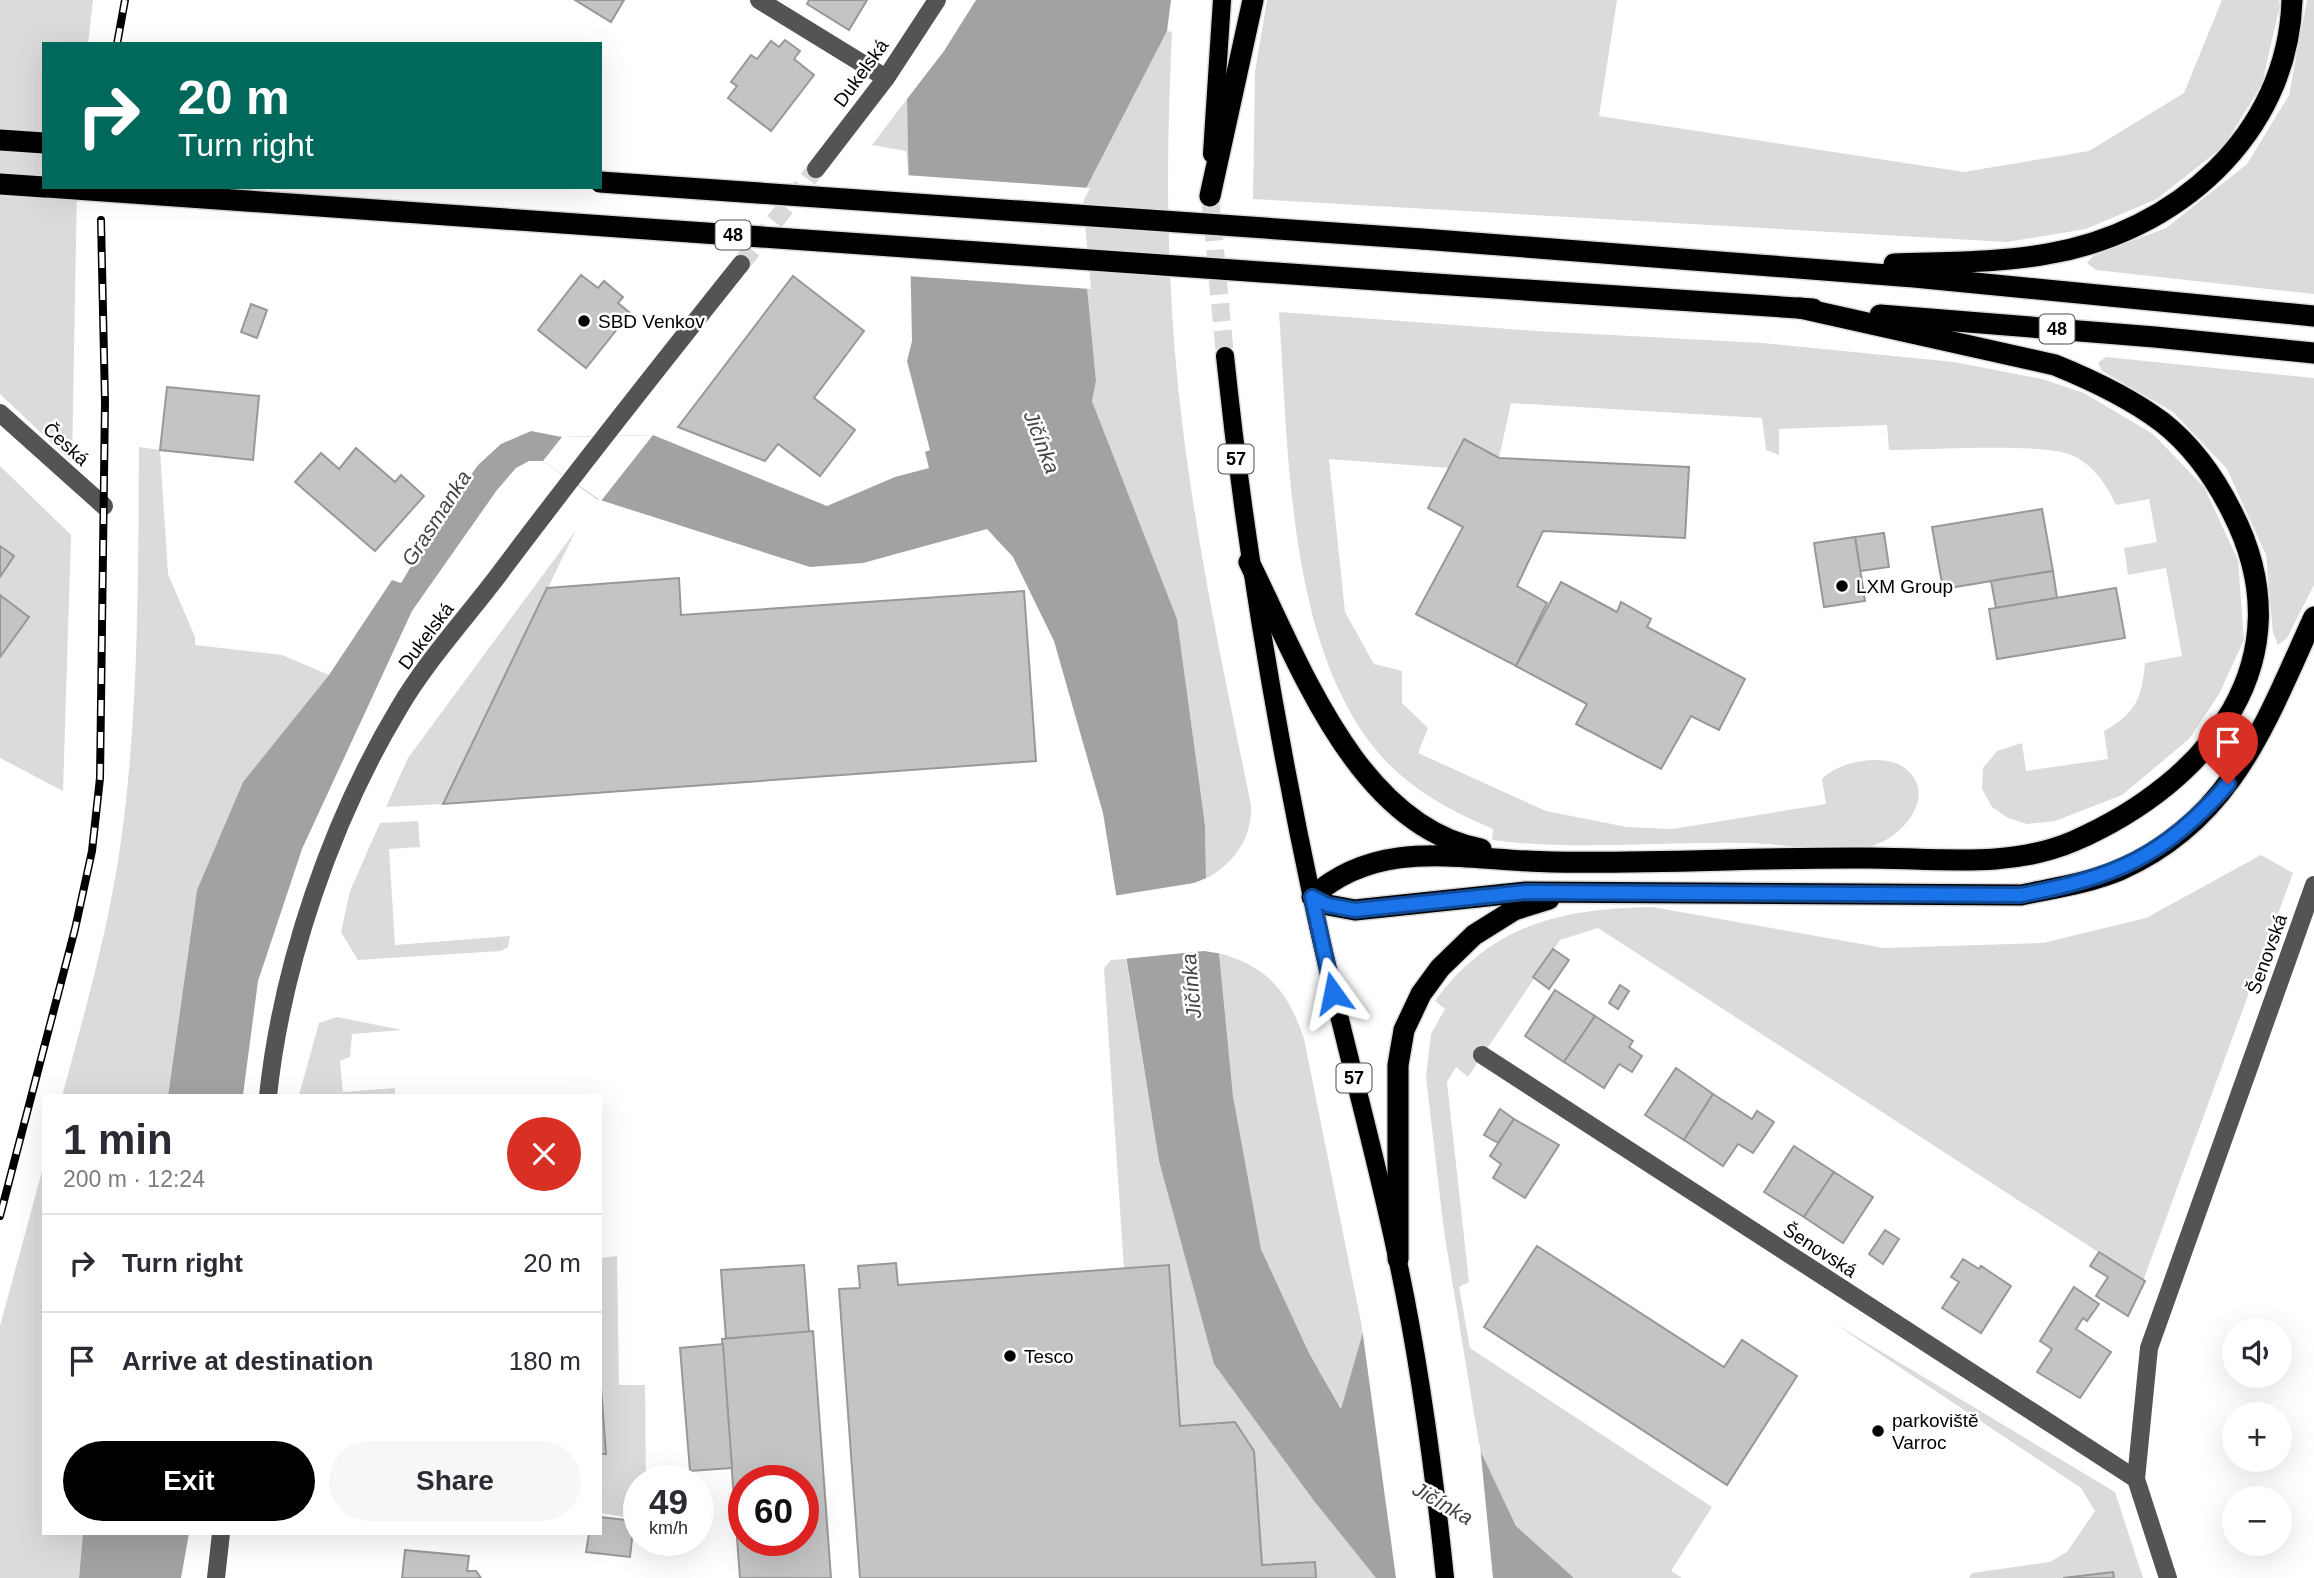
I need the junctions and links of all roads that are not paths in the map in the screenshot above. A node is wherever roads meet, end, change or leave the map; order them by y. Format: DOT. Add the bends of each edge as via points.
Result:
graph roads {
  1 [pos="759,0"];
  2 [pos="937,0"];
  3 [pos="1222,0"];
  4 [pos="1253,0"];
  5 [pos="2292,0"];
  6 [pos="886,78"];
  7 [pos="0,140"];
  8 [pos="42,143"];
  9 [pos="816,169"];
  10 [pos="602,182"];
  11 [pos="0,184"];
  12 [pos="42,187"];
  13 [pos="74,189"];
  14 [pos="1210,196"];
  15 [pos="741,264"];
  16 [pos="1807,269"];
  17 [pos="1800,308"];
  18 [pos="2314,316"];
  19 [pos="2314,354"];
  20 [pos="1225,356"];
  21 [pos="0,413"];
  22 [pos="104,506"];
  23 [pos="1249,562"];
  24 [pos="2314,617"];
  25 [pos="1549,862"];
  26 [pos="2314,885"];
  27 [pos="1589,891"];
  28 [pos="1312,897"];
  29 [pos="1482,1055"];
  30 [pos="268,1094"];
  31 [pos="1398,1259"];
  32 [pos="2136,1479"];
  33 [pos="220,1535"];
  34 [pos="216,1578"];
  35 [pos="1445,1578"];
  36 [pos="2168,1578"];
  1 -- 6 [label="street"];
  2 -- 6 [label="street, Dukelská"];
  3 -- 14 [label="main road"];
  4 -- 14 [label="highway"];
  5 -- 16 [label="highway" via="2280,65 2257,122 2219,169 2161,212 2120,232 2049,254"];
  6 -- 9 [label="street, Dukelská"];
  7 -- 8 [label="highway"];
  10 -- 16 [label="highway, 48, bridge"];
  11 -- 12 [label="highway, 48"];
  13 -- 17 [label="highway, 48, bridge"];
  15 -- 30 [label="street, Dukelská" via="399,706 330,842 289,984 272,1055"];
  16 -- 18 [label="highway, 48"];
  17 -- 19 [label="highway, 48" via="2141,335"];
  17 -- 25 [label="highway" via="2055,365 2112,391 2163,423 2215,478 2252,559 2259,640 2244,689 2207,747 2175,779 2130,812 2050,849 1986,860"];
  20 -- 23 [label="main road, 57"];
  21 -- 22 [label="street, Česká"];
  23 -- 25 [label="highway" via="1314,694 1379,789 1411,818 1448,839"];
  23 -- 28 [label="main road, 57"];
  24 -- 27 [label="highway" via="2256,744 2228,784 2195,822 2154,852 2118,870 2021,895"];
  25 -- 28 [label="highway" via="1402,857 1350,870"];
  26 -- 32 [label="street, Šenovská" via="2149,1348"];
  27 -- 28 [label="highway" via="1496,894 1355,910"];
  27 -- 31 [label="highway" via="1531,904 1494,920 1440,968 1417,1002 1404,1031 1398,1065"];
  28 -- 31 [label="main road, 57"];
  29 -- 32 [label="street, Šenovská"];
  31 -- 35 [label="main road, 57" via="1431,1448"];
  32 -- 36 [label="street, Šenovská"];
  33 -- 34 [label="street"];
}
